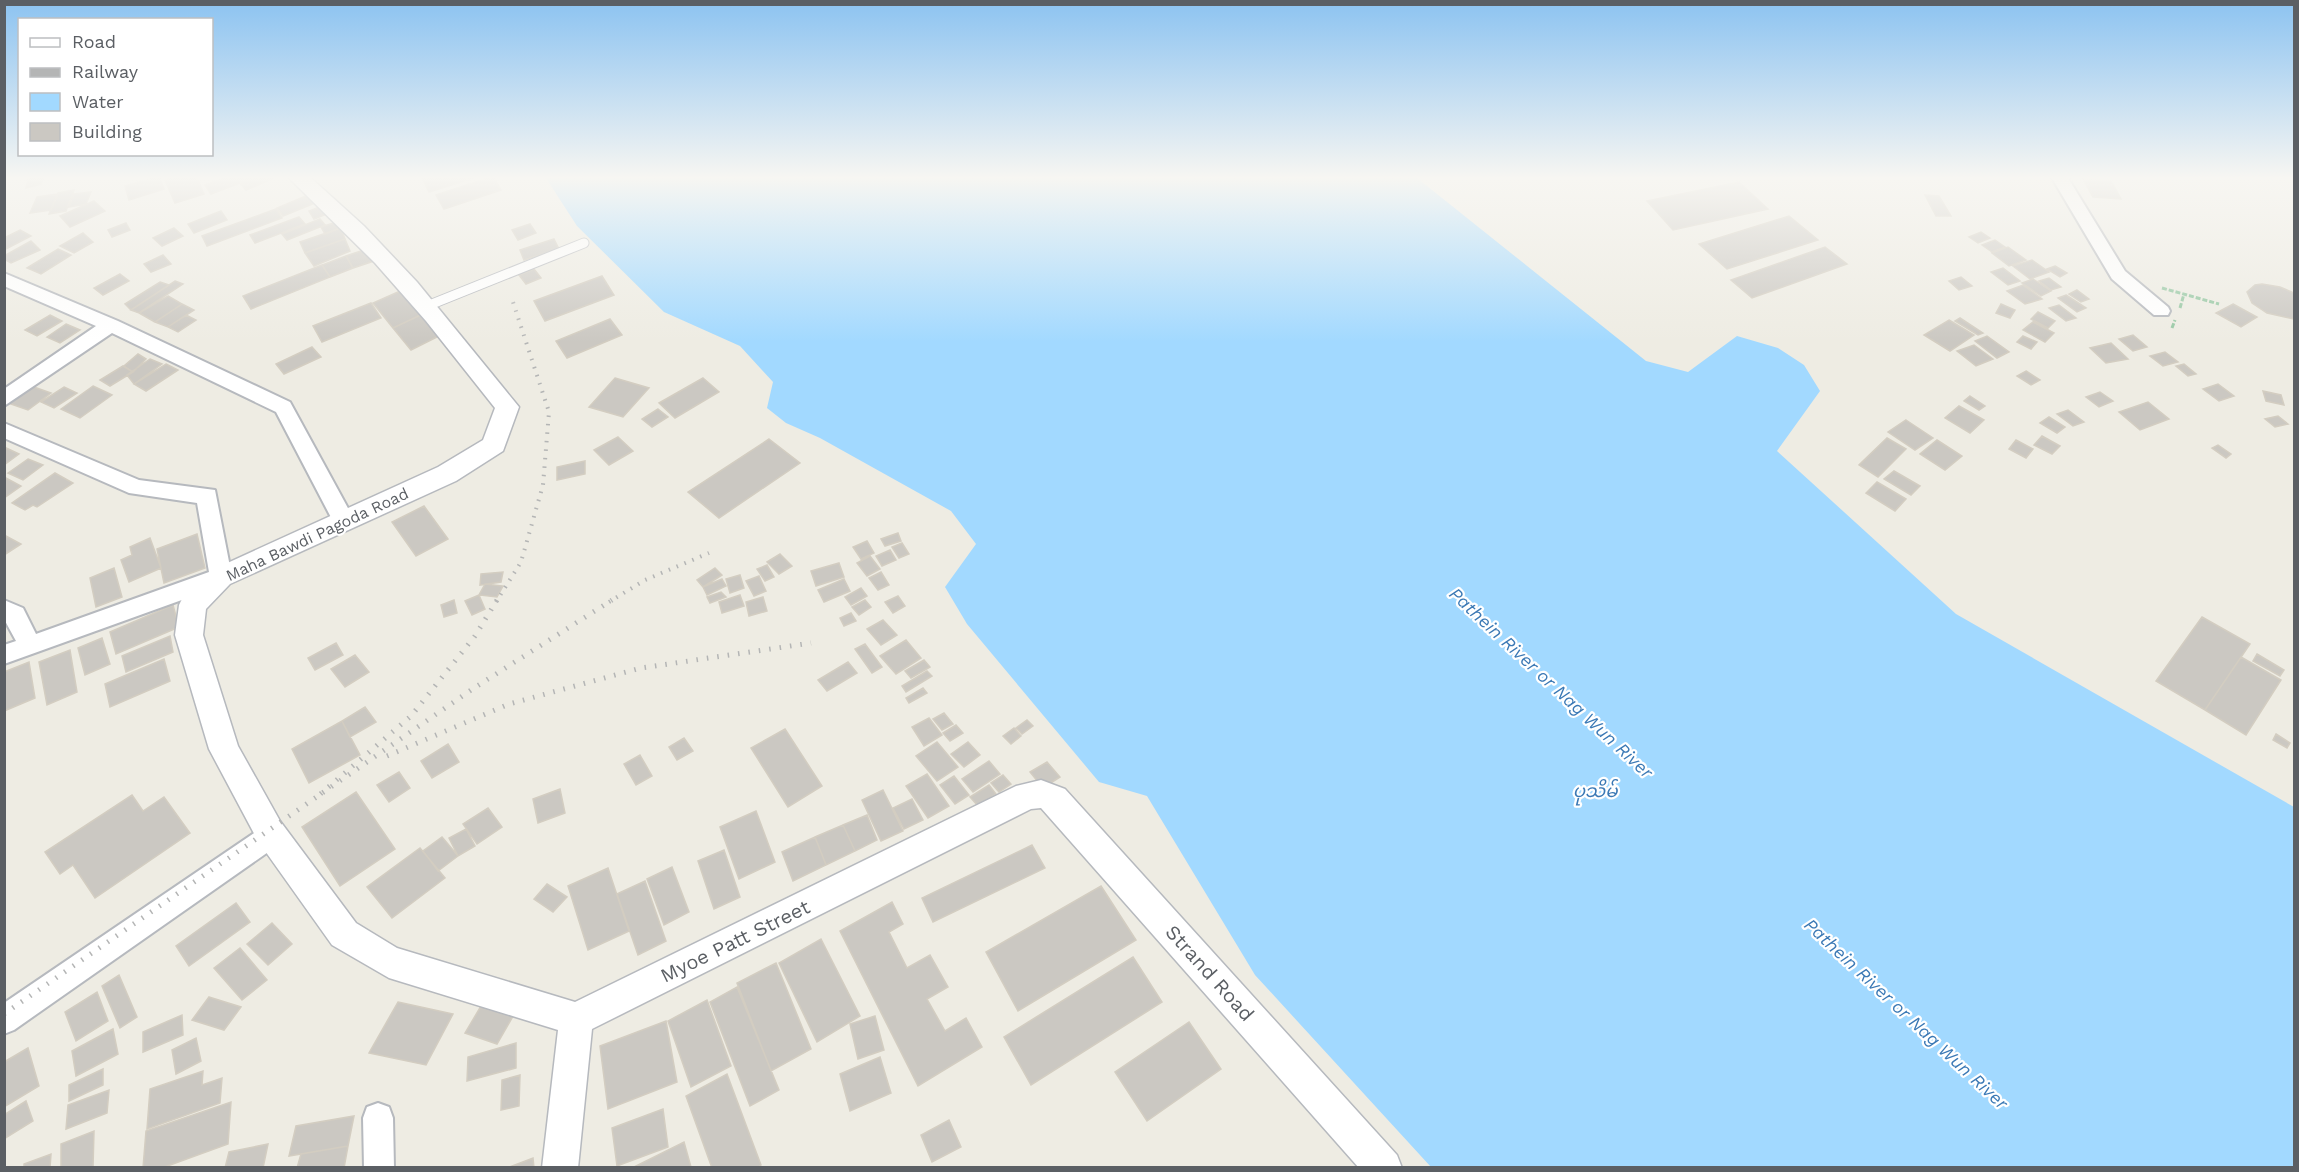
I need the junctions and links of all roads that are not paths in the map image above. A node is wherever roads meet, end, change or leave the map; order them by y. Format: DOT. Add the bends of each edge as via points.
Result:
graph roads {
  1 [pos="358,233"];
  2 [pos="2093,233"];
  3 [pos="585,243"];
  4 [pos="4,279"];
  5 [pos="427,306"];
  6 [pos="2161,311"];
  7 [pos="111,325"];
  8 [pos="4,399"];
  9 [pos="4,430"];
  10 [pos="344,521"];
  11 [pos="221,577"];
  12 [pos="4,609"];
  13 [pos="30,646"];
  14 [pos="4,656"];
  15 [pos="1027,796"];
  16 [pos="272,835"];
  17 [pos="576,1019"];
  18 [pos="4,1020"];
  19 [pos="378,1118"];
  20 [pos="379,1167"];
  21 [pos="560,1167"];
  22 [pos="1384,1167"];
  1 -- 5 [label="street, Maha Bawdi Pagoda Road"];
  2 -- 6 [label="street" via="2118,275"];
  3 -- 5 [label="lane"];
  4 -- 7 [label="street"];
  5 -- 10 [label="street, Maha Bawdi Pagoda Road" via="507,407 494,445 447,474"];
  7 -- 8 [label="street"];
  7 -- 10 [label="street" via="283,407"];
  9 -- 11 [label="street" via="136,487 207,496"];
  10 -- 11 [label="street, Maha Bawdi Pagoda Road"];
  11 -- 13 [label="street"];
  11 -- 16 [label="street, Maha Bawdi Pagoda Road" via="194,605 189,635 224,749"];
  12 -- 13 [label="street" via="15,614"];
  13 -- 14 [label="street"];
  15 -- 17 [label="street, Myoe Patt Street"];
  15 -- 22 [label="street, Strand Road" via="1041,794 1054,799"];
  16 -- 17 [label="street, Maha Bawdi Pagoda Road" via="344,934 389,962"];
  16 -- 18 [label="street"];
  17 -- 21 [label="street"];
  19 -- 20 [label="street"];
}
